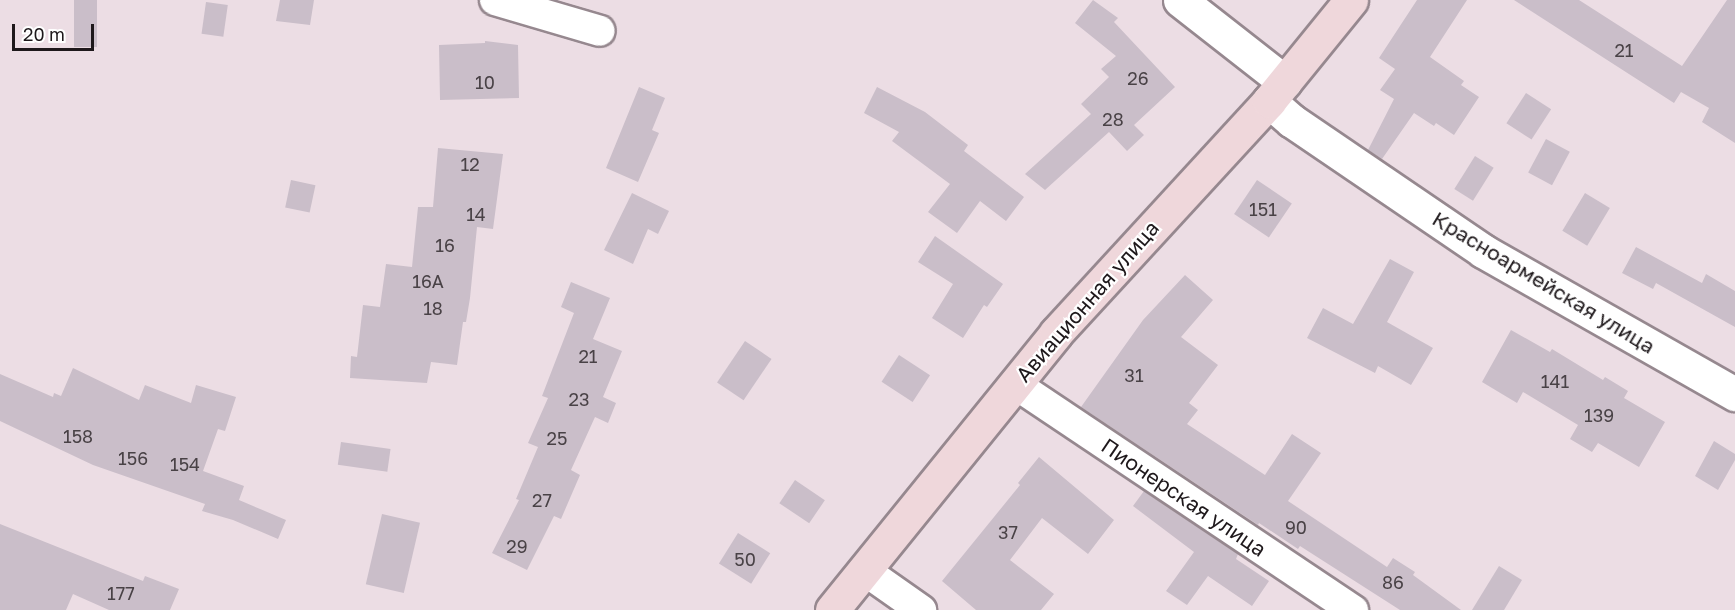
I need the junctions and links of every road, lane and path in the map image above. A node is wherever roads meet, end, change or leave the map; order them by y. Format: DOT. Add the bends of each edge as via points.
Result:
graph roads {
  1 [pos="495,0"];
  2 [pos="1180,0"];
  3 [pos="1351,0"];
  4 [pos="600,31"];
  5 [pos="1277,91"];
  6 [pos="1015,384"];
  7 [pos="1735,394"];
  8 [pos="864,570"];
  9 [pos="832,610"];
  10 [pos="921,610"];
  11 [pos="1353,610"];
  1 -- 4 [label="street"];
  2 -- 5 [label="street, Красноармейская улица"];
  3 -- 5 [label="main road, Авиационная улица"];
  5 -- 6 [label="main road, Авиационная улица" via="1138,241"];
  5 -- 7 [label="street, Красноармейская улица" via="1292,121 1483,251"];
  6 -- 8 [label="main road, Авиационная улица"];
  6 -- 11 [label="street, Пионерская улица"];
  8 -- 9 [label="main road, Авиационная улица"];
  8 -- 10 [label="street"];
}
